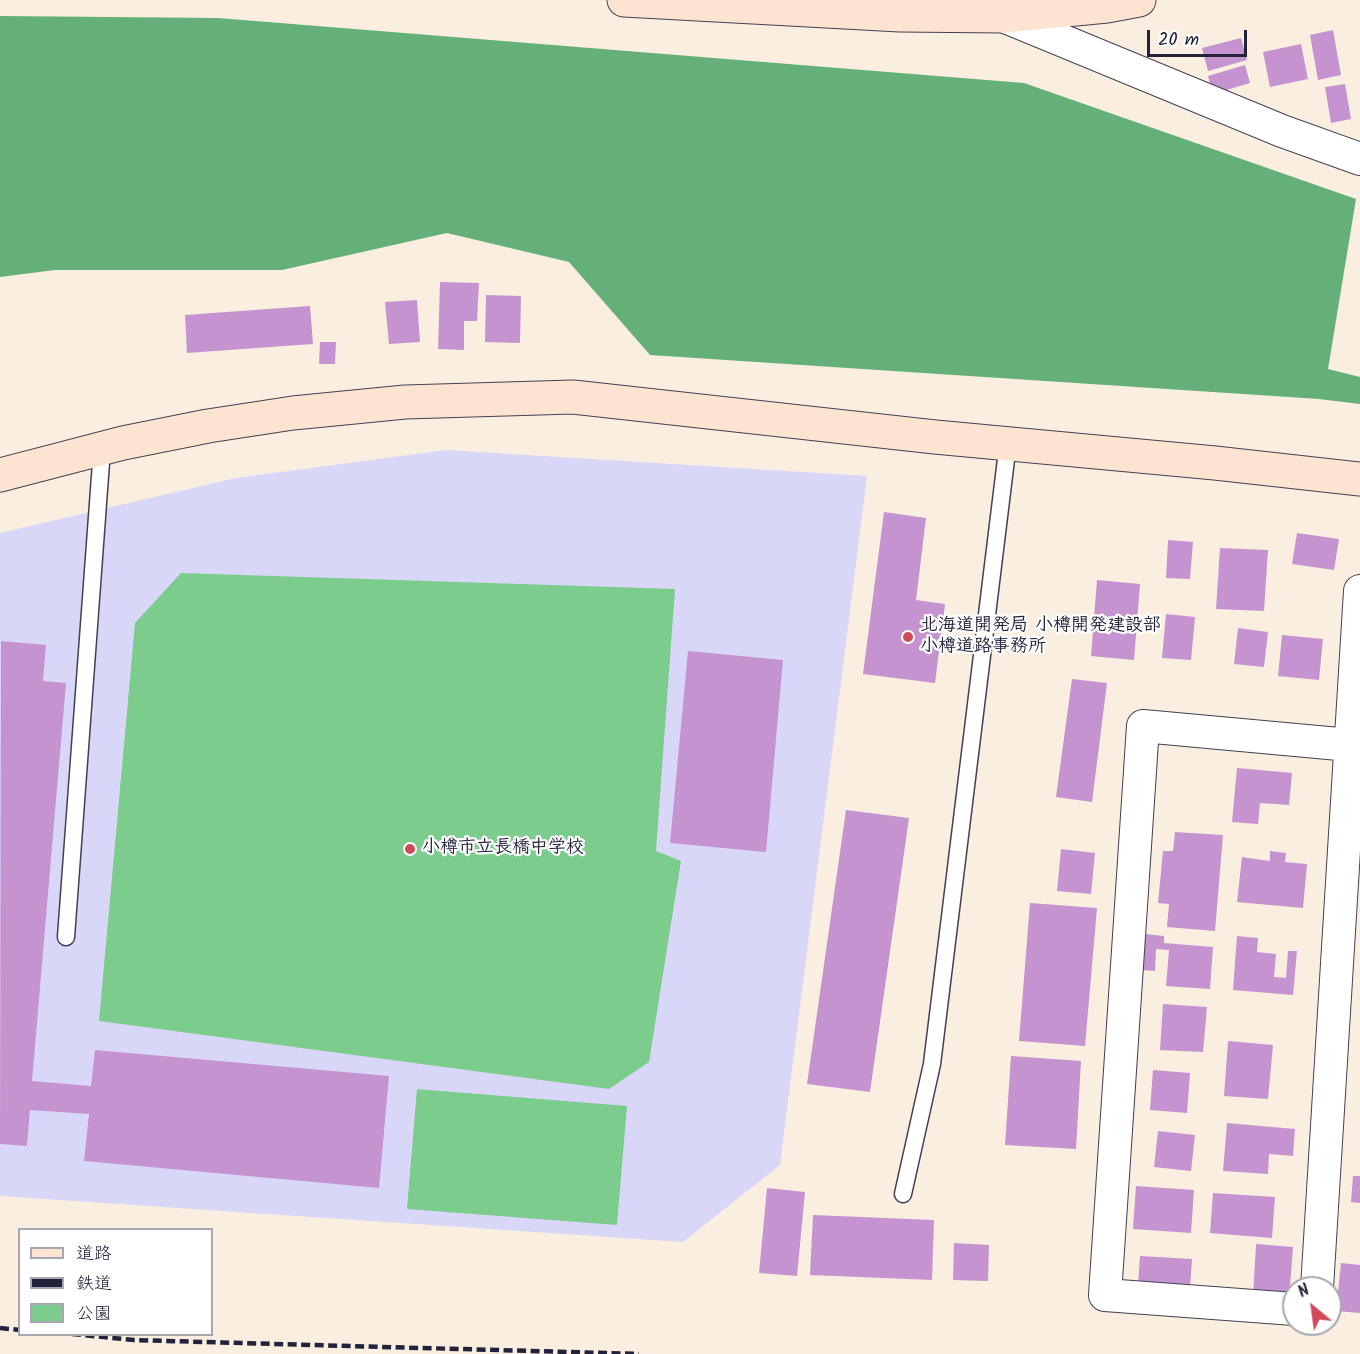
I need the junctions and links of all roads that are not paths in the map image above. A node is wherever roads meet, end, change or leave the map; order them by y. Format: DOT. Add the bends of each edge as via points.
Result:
graph roads {
  1 [pos="624,0"];
  2 [pos="1139,0"];
  3 [pos="1003,16"];
  4 [pos="1360,159"];
  5 [pos="1008,443"];
  6 [pos="102,449"];
  7 [pos="0,475"];
  8 [pos="1360,479"];
  9 [pos="1360,591"];
  10 [pos="1350,745"];
  11 [pos="66,938"];
  12 [pos="903,1194"];
  13 [pos="1318,1276"];
  14 [pos="1282,1308"];
  1 -- 3 [label="street" via="900,15"];
  2 -- 3 [label="street"];
  3 -- 4 [label="street" via="1282,131"];
  5 -- 6 [label="street" via="573,397 405,402 293,413"];
  5 -- 8 [label="street"];
  5 -- 12 [label="lane" via="932,1064"];
  6 -- 7 [label="street"];
  6 -- 11 [label="lane"];
  9 -- 10 [label="street"];
  10 -- 13 [label="street"];
  10 -- 14 [label="street" via="1143,726 1105,1295"];
}
